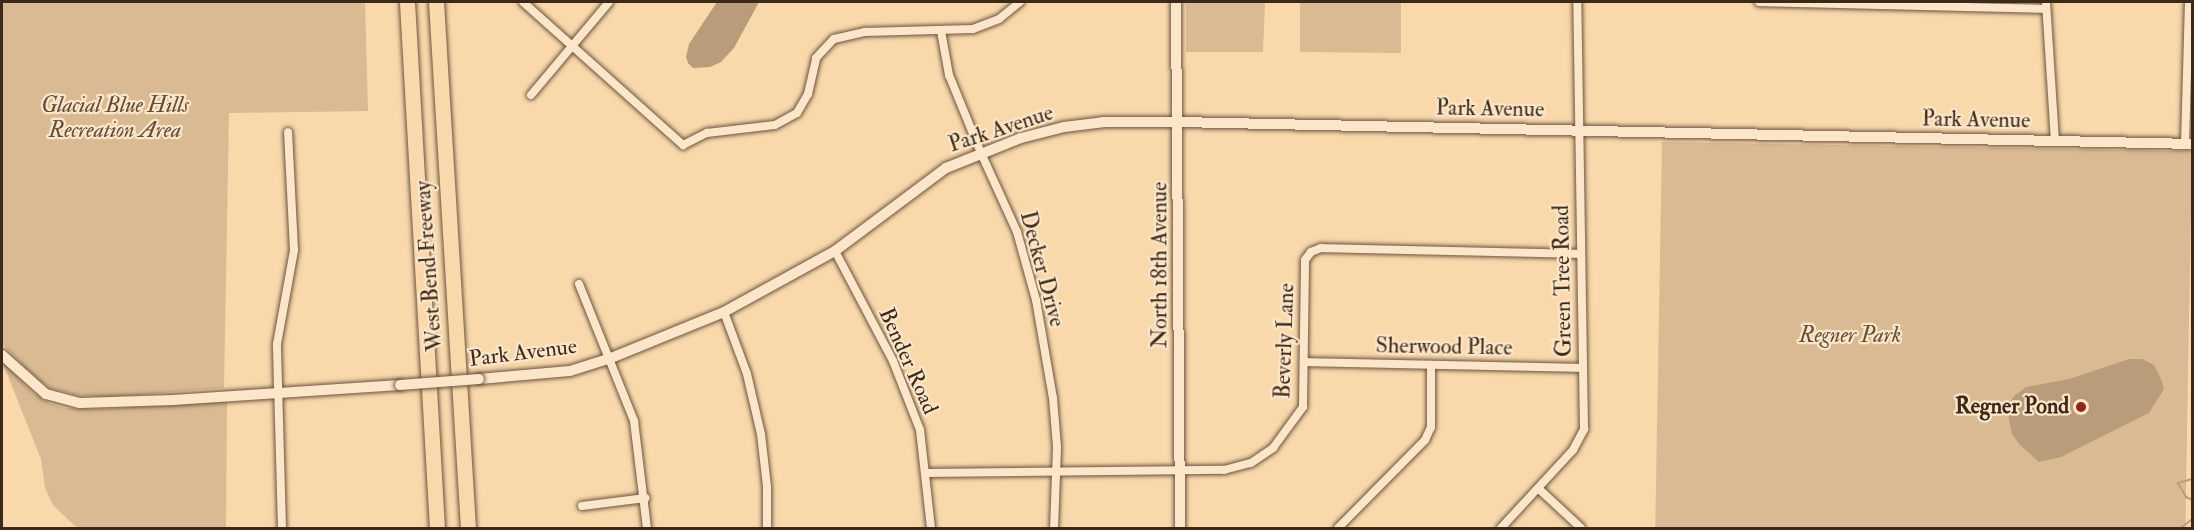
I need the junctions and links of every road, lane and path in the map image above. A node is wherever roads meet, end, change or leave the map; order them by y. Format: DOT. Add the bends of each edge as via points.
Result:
graph roads {
  1 [pos="407,2"];
  2 [pos="436,2"];
  3 [pos="523,2"];
  4 [pos="609,2"];
  5 [pos="1020,2"];
  6 [pos="1176,2"];
  7 [pos="1577,2"];
  8 [pos="1759,2"];
  9 [pos="2189,2"];
  10 [pos="1833,3"];
  11 [pos="1962,5"];
  12 [pos="2046,5"];
  13 [pos="941,31"];
  14 [pos="573,45"];
  15 [pos="531,95"];
  16 [pos="1179,122"];
  17 [pos="1579,130"];
  18 [pos="288,132"];
  19 [pos="2055,141"];
  20 [pos="2189,144"];
  21 [pos="981,153"];
  22 [pos="835,251"];
  23 [pos="1580,254"];
  24 [pos="579,284"];
  25 [pos="724,312"];
  26 [pos="2,355"];
  27 [pos="610,358"];
  28 [pos="1305,362"];
  29 [pos="1431,365"];
  30 [pos="1582,368"];
  31 [pos="279,391"];
  32 [pos="1179,471"];
  33 [pos="1055,472"];
  34 [pos="926,473"];
  35 [pos="1539,489"];
  36 [pos="645,498"];
  37 [pos="582,506"];
  38 [pos="282,528"];
  39 [pos="437,528"];
  40 [pos="468,528"];
  41 [pos="647,528"];
  42 [pos="767,528"];
  43 [pos="931,528"];
  44 [pos="1054,528"];
  45 [pos="1180,528"];
  46 [pos="1338,528"];
  47 [pos="1501,528"];
  48 [pos="1581,528"];
  1 -- 39 [label="highway, West Bend Freeway"];
  2 -- 40 [label="highway, West Bend Freeway"];
  3 -- 14 [label="street"];
  4 -- 14 [label="street"];
  5 -- 13 [label="street" via="999,19 973,29"];
  6 -- 16 [label="street, North 18th Avenue"];
  7 -- 17 [label="street, Green Tree Road"];
  8 -- 10 [label="street"];
  9 -- 20 [label="street"];
  10 -- 11 [label="street"];
  11 -- 12 [label="street"];
  12 -- 19 [label="street"];
  13 -- 14 [label="street" via="865,32 834,39 816,58 808,94 797,113 775,124 707,133 683,145"];
  13 -- 21 [label="street, Decker Drive" via="949,75"];
  14 -- 15 [label="street"];
  16 -- 17 [label="street, Park Avenue"];
  16 -- 21 [label="street, Park Avenue" via="1102,122 1064,127"];
  16 -- 32 [label="street, North 18th Avenue"];
  17 -- 19 [label="street, Park Avenue"];
  17 -- 23 [label="street, Green Tree Road"];
  18 -- 31 [label="street" via="294,250 277,344"];
  19 -- 20 [label="street, Park Avenue"];
  21 -- 22 [label="street, Park Avenue" via="946,168"];
  21 -- 33 [label="street, Decker Drive" via="1017,232 1036,300 1053,398"];
  22 -- 25 [label="street, Park Avenue"];
  22 -- 34 [label="street, Bender Road" via="893,361 920,430"];
  23 -- 28 [label="street, Beverly Lane" via="1321,248 1305,260"];
  23 -- 30 [label="street, Green Tree Road"];
  24 -- 27 [label="street"];
  25 -- 27 [label="street, Park Avenue"];
  25 -- 42 [label="street" via="747,374 760,434 767,487"];
  26 -- 31 [label="street, Park Avenue" via="46,394 80,403"];
  27 -- 31 [label="street, Park Avenue, bridge" via="570,371"];
  27 -- 36 [label="street" via="634,421"];
  28 -- 29 [label="street, Sherwood Place"];
  28 -- 32 [label="street, Beverly Lane" via="1303,407 1273,448 1251,463 1224,470"];
  29 -- 30 [label="street, Sherwood Place"];
  29 -- 46 [label="street" via="1431,427 1425,440"];
  30 -- 35 [label="street, Green Tree Road" via="1584,429 1574,450"];
  31 -- 38 [label="street"];
  32 -- 33 [label="street, Beverly Lane"];
  32 -- 45 [label="street, North 18th Avenue"];
  33 -- 34 [label="street, Beverly Lane"];
  33 -- 44 [label="street, Decker Drive"];
  34 -- 43 [label="street, Bender Road"];
  35 -- 47 [label="street, Green Tree Road"];
  35 -- 48 [label="street"];
  36 -- 37 [label="street"];
  36 -- 41 [label="street"];
}
